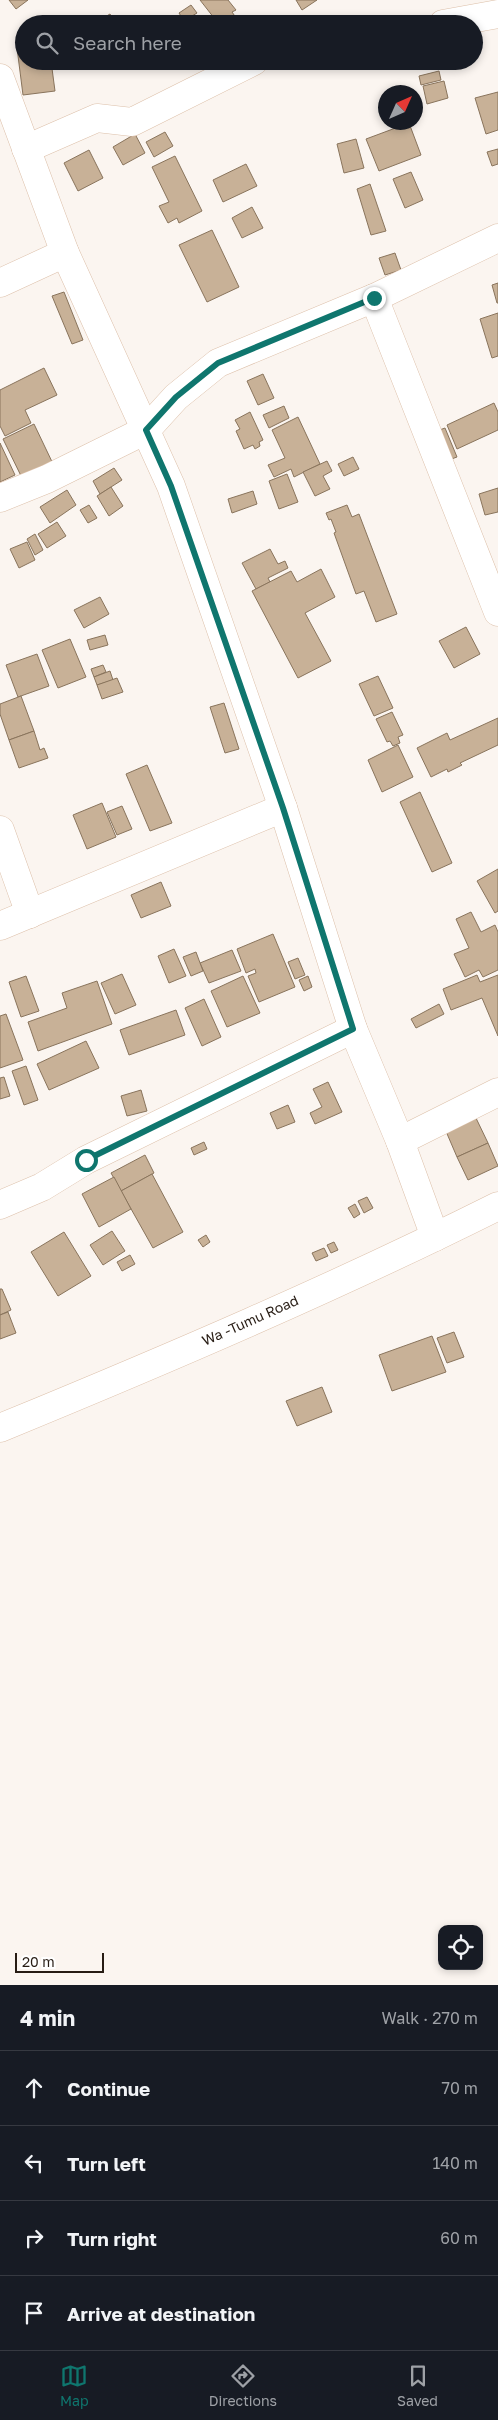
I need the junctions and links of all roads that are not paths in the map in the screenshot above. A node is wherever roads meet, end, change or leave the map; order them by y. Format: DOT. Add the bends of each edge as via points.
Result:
graph roads {
  1 [pos="498,14"];
  2 [pos="483,17"];
  3 [pos="236,70"];
  4 [pos="0,78"];
  5 [pos="26,149"];
  6 [pos="498,238"];
  7 [pos="65,253"];
  8 [pos="0,284"];
  9 [pos="374,298"];
  10 [pos="146,430"];
  11 [pos="0,498"];
  12 [pos="498,612"];
  13 [pos="283,808"];
  14 [pos="0,830"];
  15 [pos="30,914"];
  16 [pos="0,926"];
  17 [pos="353,1029"];
  18 [pos="498,1092"];
  19 [pos="400,1141"];
  20 [pos="0,1205"];
  21 [pos="498,1206"];
  22 [pos="435,1237"];
  23 [pos="0,1428"];
  1 -- 2 [label="main road"];
  3 -- 5 [label="main road" via="132,122 97,118"];
  4 -- 5 [label="main road"];
  5 -- 7 [label="main road"];
  6 -- 9 [label="main road"];
  7 -- 8 [label="main road"];
  7 -- 10 [label="main road"];
  9 -- 10 [label="main road" via="218,363 176,397"];
  9 -- 12 [label="main road"];
  10 -- 11 [label="main road"];
  10 -- 13 [label="main road" via="171,486"];
  13 -- 15 [label="main road"];
  13 -- 17 [label="main road"];
  14 -- 15 [label="main road"];
  15 -- 16 [label="main road"];
  17 -- 19 [label="main road"];
  17 -- 20 [label="main road" via="86,1160 42,1187"];
  18 -- 19 [label="main road"];
  19 -- 22 [label="main road"];
  21 -- 22 [label="main road, Wa -Tumu Road"];
  22 -- 23 [label="main road, Wa -Tumu Road" via="114,1381"];
}
